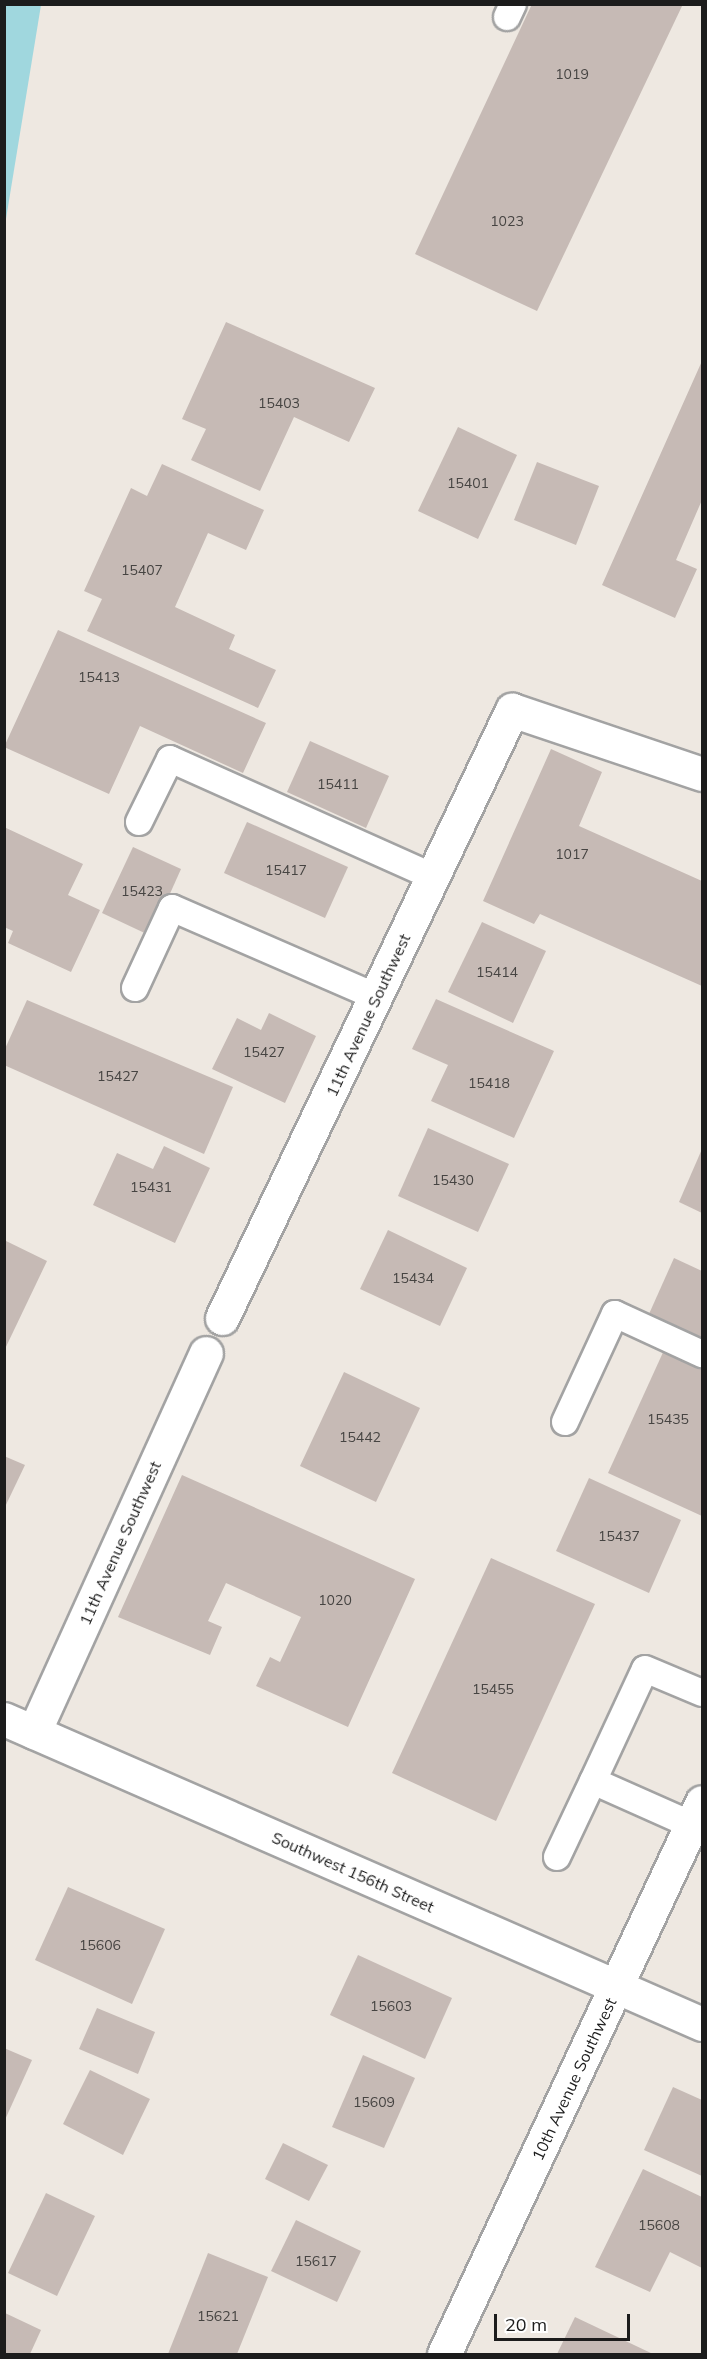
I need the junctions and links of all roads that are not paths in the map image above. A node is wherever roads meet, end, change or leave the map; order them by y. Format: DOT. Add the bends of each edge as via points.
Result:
graph roads {
  1 [pos="702,774"];
  2 [pos="139,822"];
  3 [pos="434,877"];
  4 [pos="135,988"];
  5 [pos="377,997"];
  6 [pos="222,1318"];
  7 [pos="206,1353"];
  8 [pos="702,1354"];
  9 [pos="565,1422"];
  10 [pos="702,1693"];
  11 [pos="4,1719"];
  12 [pos="34,1732"];
  13 [pos="593,1781"];
  14 [pos="697,1814"];
  15 [pos="557,1857"];
  16 [pos="617,1988"];
  17 [pos="702,2024"];
  18 [pos="444,2355"];
  1 -- 3 [label="street, 11th Avenue Southwest" via="512,710"];
  2 -- 3 [label="lane" via="170,759"];
  3 -- 5 [label="street, 11th Avenue Southwest"];
  4 -- 5 [label="lane" via="172,908"];
  5 -- 6 [label="street, 11th Avenue Southwest"];
  7 -- 12 [label="street, 11th Avenue Southwest"];
  8 -- 9 [label="lane" via="615,1314"];
  10 -- 13 [label="lane" via="645,1669"];
  11 -- 12 [label="street, Southwest 156th Street"];
  12 -- 16 [label="street, Southwest 156th Street"];
  13 -- 14 [label="lane"];
  13 -- 15 [label="lane"];
  14 -- 16 [label="street, 10th Avenue Southwest"];
  16 -- 17 [label="street, Southwest 156th Street"];
  16 -- 18 [label="street, 10th Avenue Southwest"];
}
